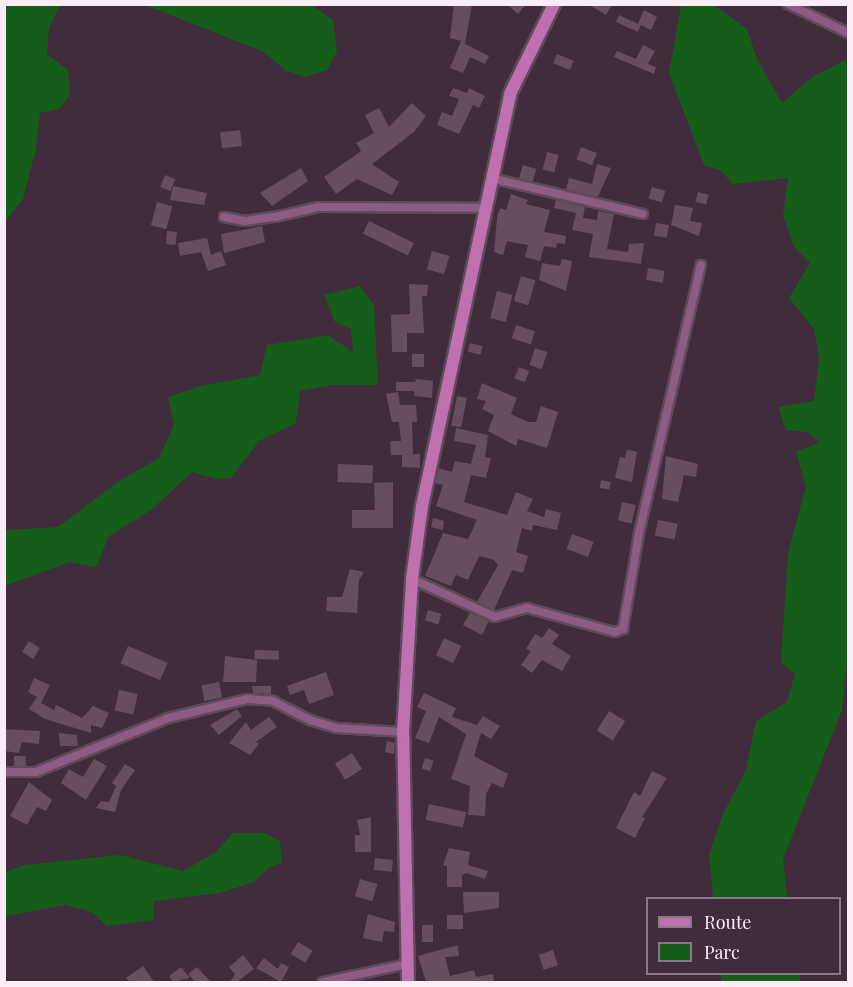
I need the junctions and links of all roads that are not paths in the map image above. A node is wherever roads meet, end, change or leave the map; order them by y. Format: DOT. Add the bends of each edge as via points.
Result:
graph roads {
  1 [pos="554,4"];
  2 [pos="788,4"];
  3 [pos="849,33"];
  4 [pos="491,178"];
  5 [pos="483,208"];
  6 [pos="643,214"];
  7 [pos="224,217"];
  8 [pos="701,265"];
  9 [pos="412,579"];
  10 [pos="404,732"];
  11 [pos="4,772"];
  12 [pos="407,964"];
  13 [pos="323,982"];
  14 [pos="408,982"];
  1 -- 4 [label="street" via="510,94"];
  2 -- 3 [label="street"];
  4 -- 5 [label="street"];
  4 -- 6 [label="street"];
  5 -- 7 [label="street" via="318,207 275,217"];
  5 -- 9 [label="street" via="422,506"];
  8 -- 9 [label="street" via="639,533 623,629 615,632 527,608 495,617"];
  9 -- 10 [label="street"];
  10 -- 11 [label="street" via="336,728 273,701 247,699 168,718 36,772"];
  10 -- 12 [label="street"];
  12 -- 13 [label="street"];
  12 -- 14 [label="street"];
}
